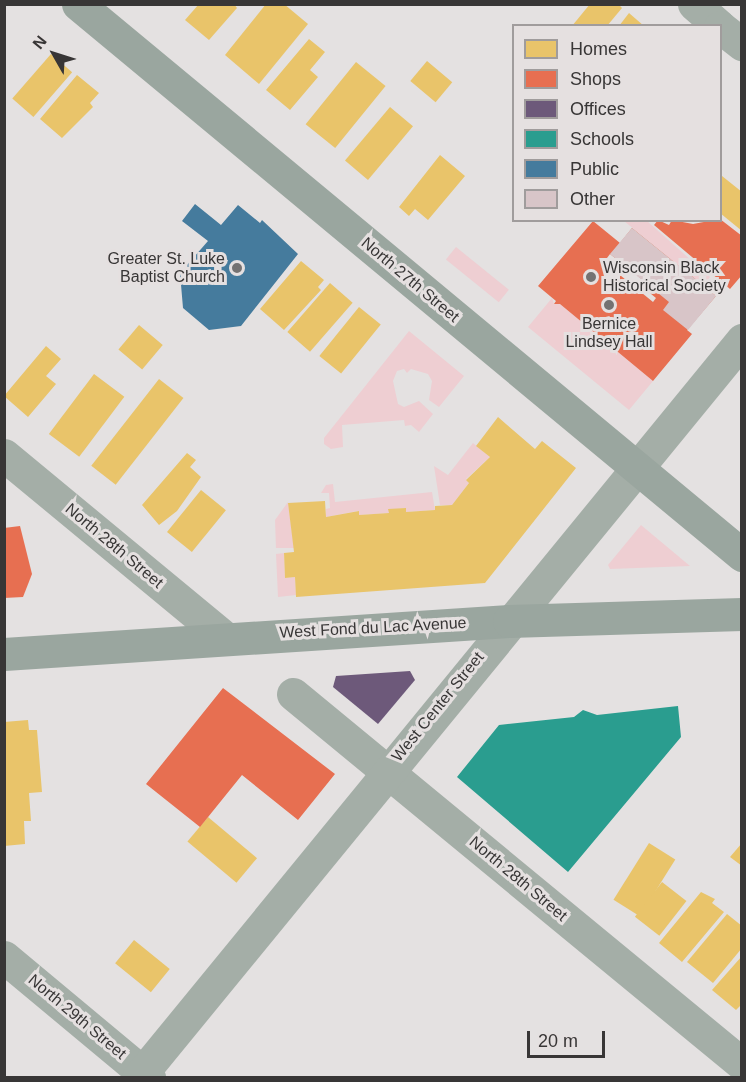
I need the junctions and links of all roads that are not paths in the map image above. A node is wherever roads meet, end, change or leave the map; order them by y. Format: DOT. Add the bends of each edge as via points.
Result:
graph roads {
  1 [pos="78,4"];
  2 [pos="694,4"];
  3 [pos="718,24"];
  4 [pos="722,28"];
  5 [pos="741,44"];
  6 [pos="741,340"];
  7 [pos="4,454"];
  8 [pos="637,469"];
  9 [pos="741,555"];
  10 [pos="741,614"];
  11 [pos="509,621"];
  12 [pos="224,637"];
  13 [pos="4,654"];
  14 [pos="293,694"];
  15 [pos="386,770"];
  16 [pos="4,957"];
  17 [pos="741,1064"];
  18 [pos="143,1076"];
  1 -- 8 [label="main road, North 27th Street"];
  2 -- 3 [label="street"];
  4 -- 5 [label="street"];
  6 -- 8 [label="street, West Center Street"];
  7 -- 12 [label="street, North 28th Street"];
  8 -- 9 [label="main road, North 27th Street"];
  8 -- 11 [label="street, West Center Street"];
  10 -- 11 [label="main road, West Fond du Lac Avenue"];
  11 -- 12 [label="main road, West Fond du Lac Avenue"];
  11 -- 15 [label="street, West Center Street"];
  12 -- 13 [label="main road, West Fond du Lac Avenue"];
  14 -- 15 [label="street, North 28th Street"];
  15 -- 17 [label="street, North 28th Street"];
  15 -- 18 [label="street, West Center Street"];
  16 -- 18 [label="street, North 29th Street"];
}
